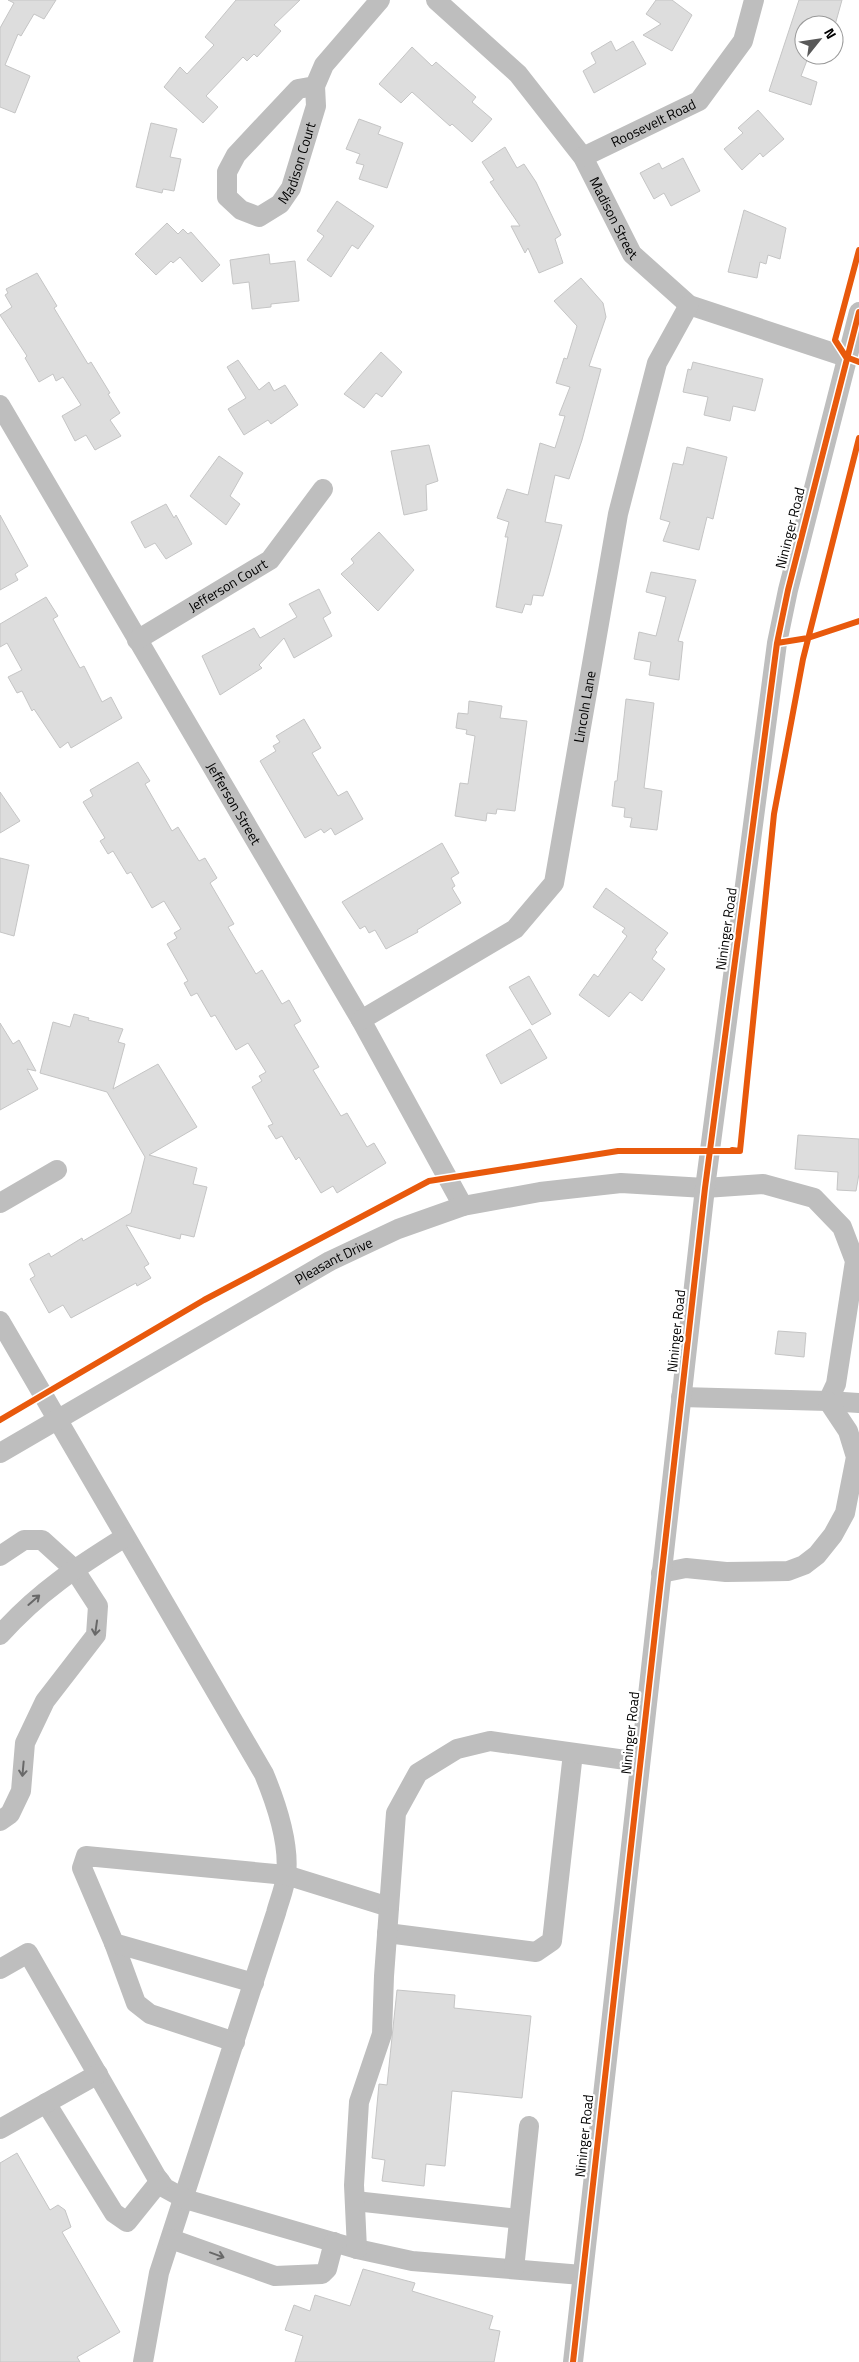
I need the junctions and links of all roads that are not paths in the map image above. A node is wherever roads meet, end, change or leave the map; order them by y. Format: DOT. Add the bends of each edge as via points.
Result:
graph roads {
  1 [pos="380,0"];
  2 [pos="436,0"];
  3 [pos="754,0"];
  4 [pos="315,86"];
  5 [pos="583,157"];
  6 [pos="689,305"];
  7 [pos="859,312"];
  8 [pos="846,357"];
  9 [pos="0,405"];
  10 [pos="323,489"];
  11 [pos="137,640"];
  12 [pos="361,1020"];
  13 [pos="57,1170"];
  14 [pos="705,1188"];
  15 [pos="0,1203"];
  16 [pos="463,1206"];
  17 [pos="0,1321"];
  18 [pos="681,1397"];
  19 [pos="828,1401"];
  20 [pos="859,1403"];
  21 [pos="56,1420"];
  22 [pos="0,1453"];
  23 [pos="125,1537"];
  24 [pos="0,1556"];
  25 [pos="74,1569"];
  26 [pos="661,1573"];
  27 [pos="0,1635"];
  28 [pos="573,1753"];
  29 [pos="640,1762"];
  30 [pos="0,1821"];
  31 [pos="286,1875"];
  32 [pos="389,1907"];
  33 [pos="387,1933"];
  34 [pos="114,1943"];
  35 [pos="0,1969"];
  36 [pos="254,1983"];
  37 [pos="235,2042"];
  38 [pos="98,2074"];
  39 [pos="46,2103"];
  40 [pos="529,2126"];
  41 [pos="0,2129"];
  42 [pos="160,2181"];
  43 [pos="185,2199"];
  44 [pos="355,2201"];
  45 [pos="519,2220"];
  46 [pos="171,2239"];
  47 [pos="334,2242"];
  48 [pos="357,2249"];
  49 [pos="514,2269"];
  50 [pos="582,2275"];
  51 [pos="143,2362"];
  52 [pos="573,2362"];
  1 -- 4 [label="street, Madison Court" via="324,65"];
  2 -- 5 [label="street, Madison Street" via="518,74"];
  3 -- 5 [label="street, Roosevelt Road" via="743,41 699,101"];
  4 -- 4 [label="street, Madison Court" via="316,106 291,188 280,204 259,217 242,210 226,197 227,172 236,154 298,89"];
  5 -- 6 [label="street, Madison Street" via="632,254"];
  6 -- 8 [label="street, Madison Street"];
  6 -- 12 [label="street, Lincoln Lane" via="657,363 618,514 554,882 515,930"];
  7 -- 8 [label="street, Nininger Road"];
  8 -- 14 [label="street, Nininger Road" via="776,643"];
  9 -- 11 [label="street, Jefferson Street"];
  10 -- 11 [label="street, Jefferson Court" via="270,560"];
  11 -- 12 [label="street, Jefferson Street"];
  12 -- 16 [label="street, Jefferson Street"];
  13 -- 15 [label="street"];
  14 -- 16 [label="street, Pleasant Drive" via="620,1183 540,1192"];
  14 -- 18 [label="street, Nininger Road"];
  14 -- 19 [label="street, Pleasant Drive" via="764,1184 814,1198 842,1227 855,1261 836,1384"];
  16 -- 21 [label="street, Pleasant Drive" via="398,1229 330,1260"];
  17 -- 21 [label="street"];
  18 -- 19 [label="street"];
  18 -- 26 [label="street, Nininger Road"];
  19 -- 20 [label="street"];
  19 -- 26 [label="street" via="848,1431 856,1457 845,1513 818,1555 788,1571 726,1572 686,1568"];
  21 -- 22 [label="street, Pleasant Drive"];
  21 -- 23 [label="street"];
  23 -- 25 [label="street"];
  23 -- 31 [label="street" via="264,1774 279,1809"];
  24 -- 25 [label="street" via="24,1540 42,1540"];
  27 -- 25 [label="street, one-way" via="20,1612"];
  25 -- 30 [label="street, one-way" via="98,1606 96,1635 45,1701 25,1743 21,1791 10,1814"];
  26 -- 29 [label="street, Nininger Road"];
  28 -- 29 [label="street"];
  28 -- 32 [label="street" via="490,1741 457,1749 418,1773 396,1813"];
  28 -- 33 [label="street" via="552,1941 536,1952"];
  29 -- 50 [label="street, Nininger Road"];
  31 -- 32 [label="street"];
  31 -- 34 [label="street" via="86,1856 82,1868"];
  31 -- 36 [label="street"];
  32 -- 33 [label="street"];
  33 -- 44 [label="street" via="382,2034 359,2102"];
  34 -- 36 [label="street"];
  34 -- 37 [label="street" via="136,2003 150,2014"];
  35 -- 38 [label="street" via="28,1953"];
  36 -- 37 [label="street"];
  37 -- 43 [label="street"];
  38 -- 39 [label="street"];
  38 -- 42 [label="street"];
  39 -- 41 [label="street"];
  39 -- 42 [label="street" via="114,2213 121,2218 127,2222"];
  40 -- 45 [label="street"];
  42 -- 43 [label="street" via="165,2188"];
  43 -- 46 [label="street"];
  43 -- 47 [label="street"];
  44 -- 45 [label="street"];
  44 -- 48 [label="street"];
  45 -- 49 [label="street"];
  46 -- 47 [label="street, one-way" via="275,2276 322,2274 327,2269"];
  46 -- 51 [label="street" via="159,2273"];
  47 -- 48 [label="street"];
  48 -- 49 [label="street" via="412,2261"];
  49 -- 50 [label="street"];
  50 -- 52 [label="street, Nininger Road"];
}
